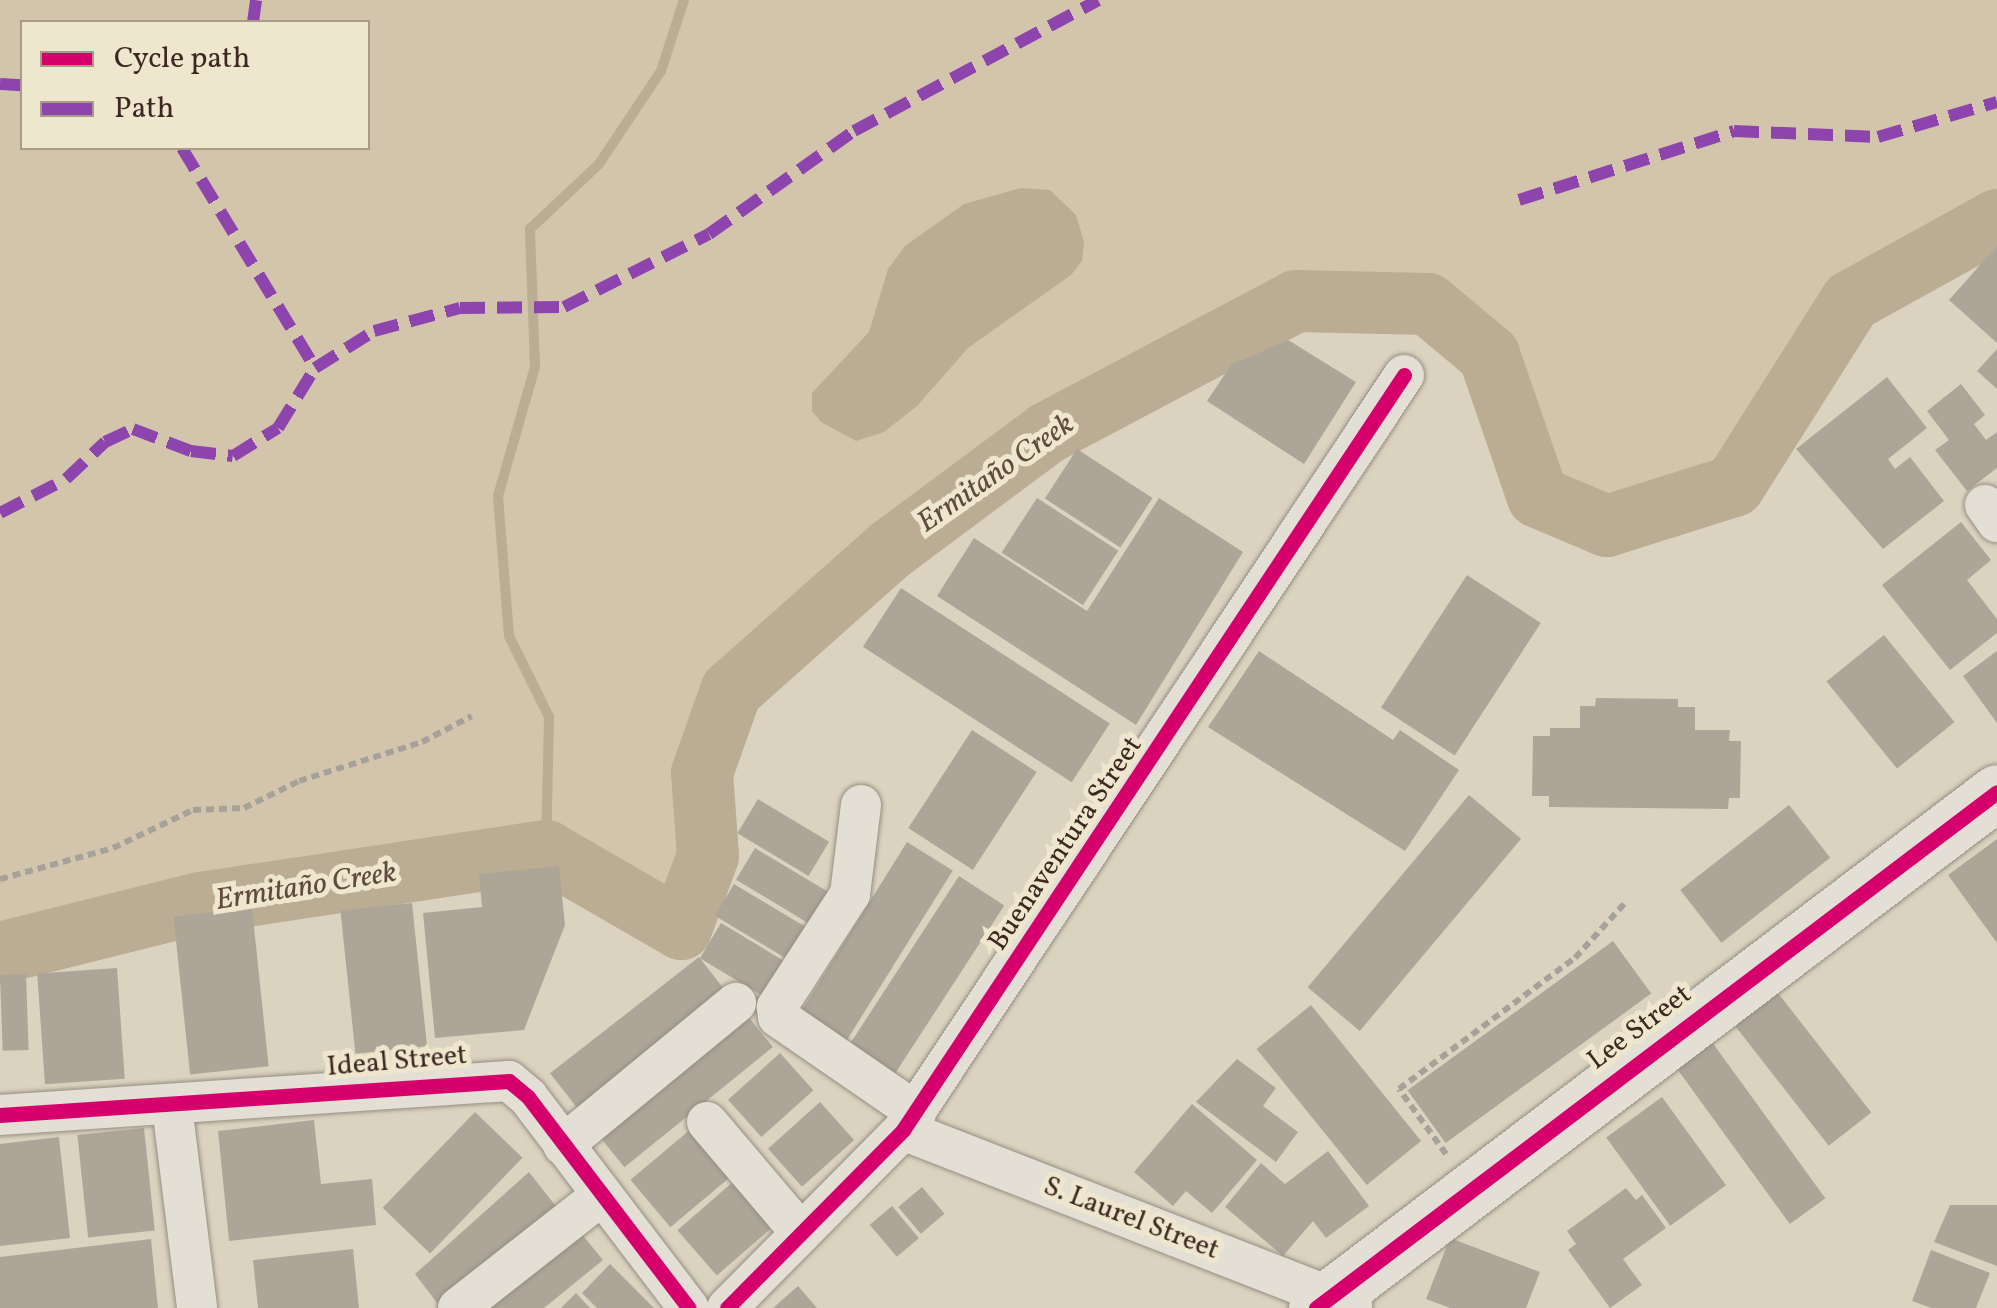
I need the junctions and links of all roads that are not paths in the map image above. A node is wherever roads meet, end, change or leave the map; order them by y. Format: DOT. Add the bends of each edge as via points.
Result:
graph roads {
  1 [pos="1404,375"];
  2 [pos="1997,792"];
  3 [pos="860,805"];
  4 [pos="736,1003"];
  5 [pos="172,1106"];
  6 [pos="0,1115"];
  7 [pos="910,1121"];
  8 [pos="707,1122"];
  9 [pos="563,1146"];
  10 [pos="602,1195"];
  11 [pos="802,1233"];
  12 [pos="1334,1304"];
  13 [pos="197,1308"];
  14 [pos="458,1308"];
  15 [pos="689,1308"];
  16 [pos="727,1308"];
  1 -- 7 [label="street, Buenaventura Street"];
  2 -- 12 [label="street, Lee Street"];
  3 -- 7 [label="street, S. Laurel Street" via="850,894 777,1007 778,1018"];
  4 -- 9 [label="street"];
  5 -- 6 [label="street, Ideal Street"];
  5 -- 9 [label="street, Ideal Street" via="509,1081"];
  5 -- 13 [label="street"];
  7 -- 11 [label="street, Buenaventura Street"];
  7 -- 12 [label="street, S. Laurel Street"];
  8 -- 11 [label="street"];
  9 -- 10 [label="street, Ideal Street"];
  10 -- 14 [label="street"];
  10 -- 15 [label="street, Ideal Street"];
  11 -- 16 [label="street, Buenaventura Street"];
}
